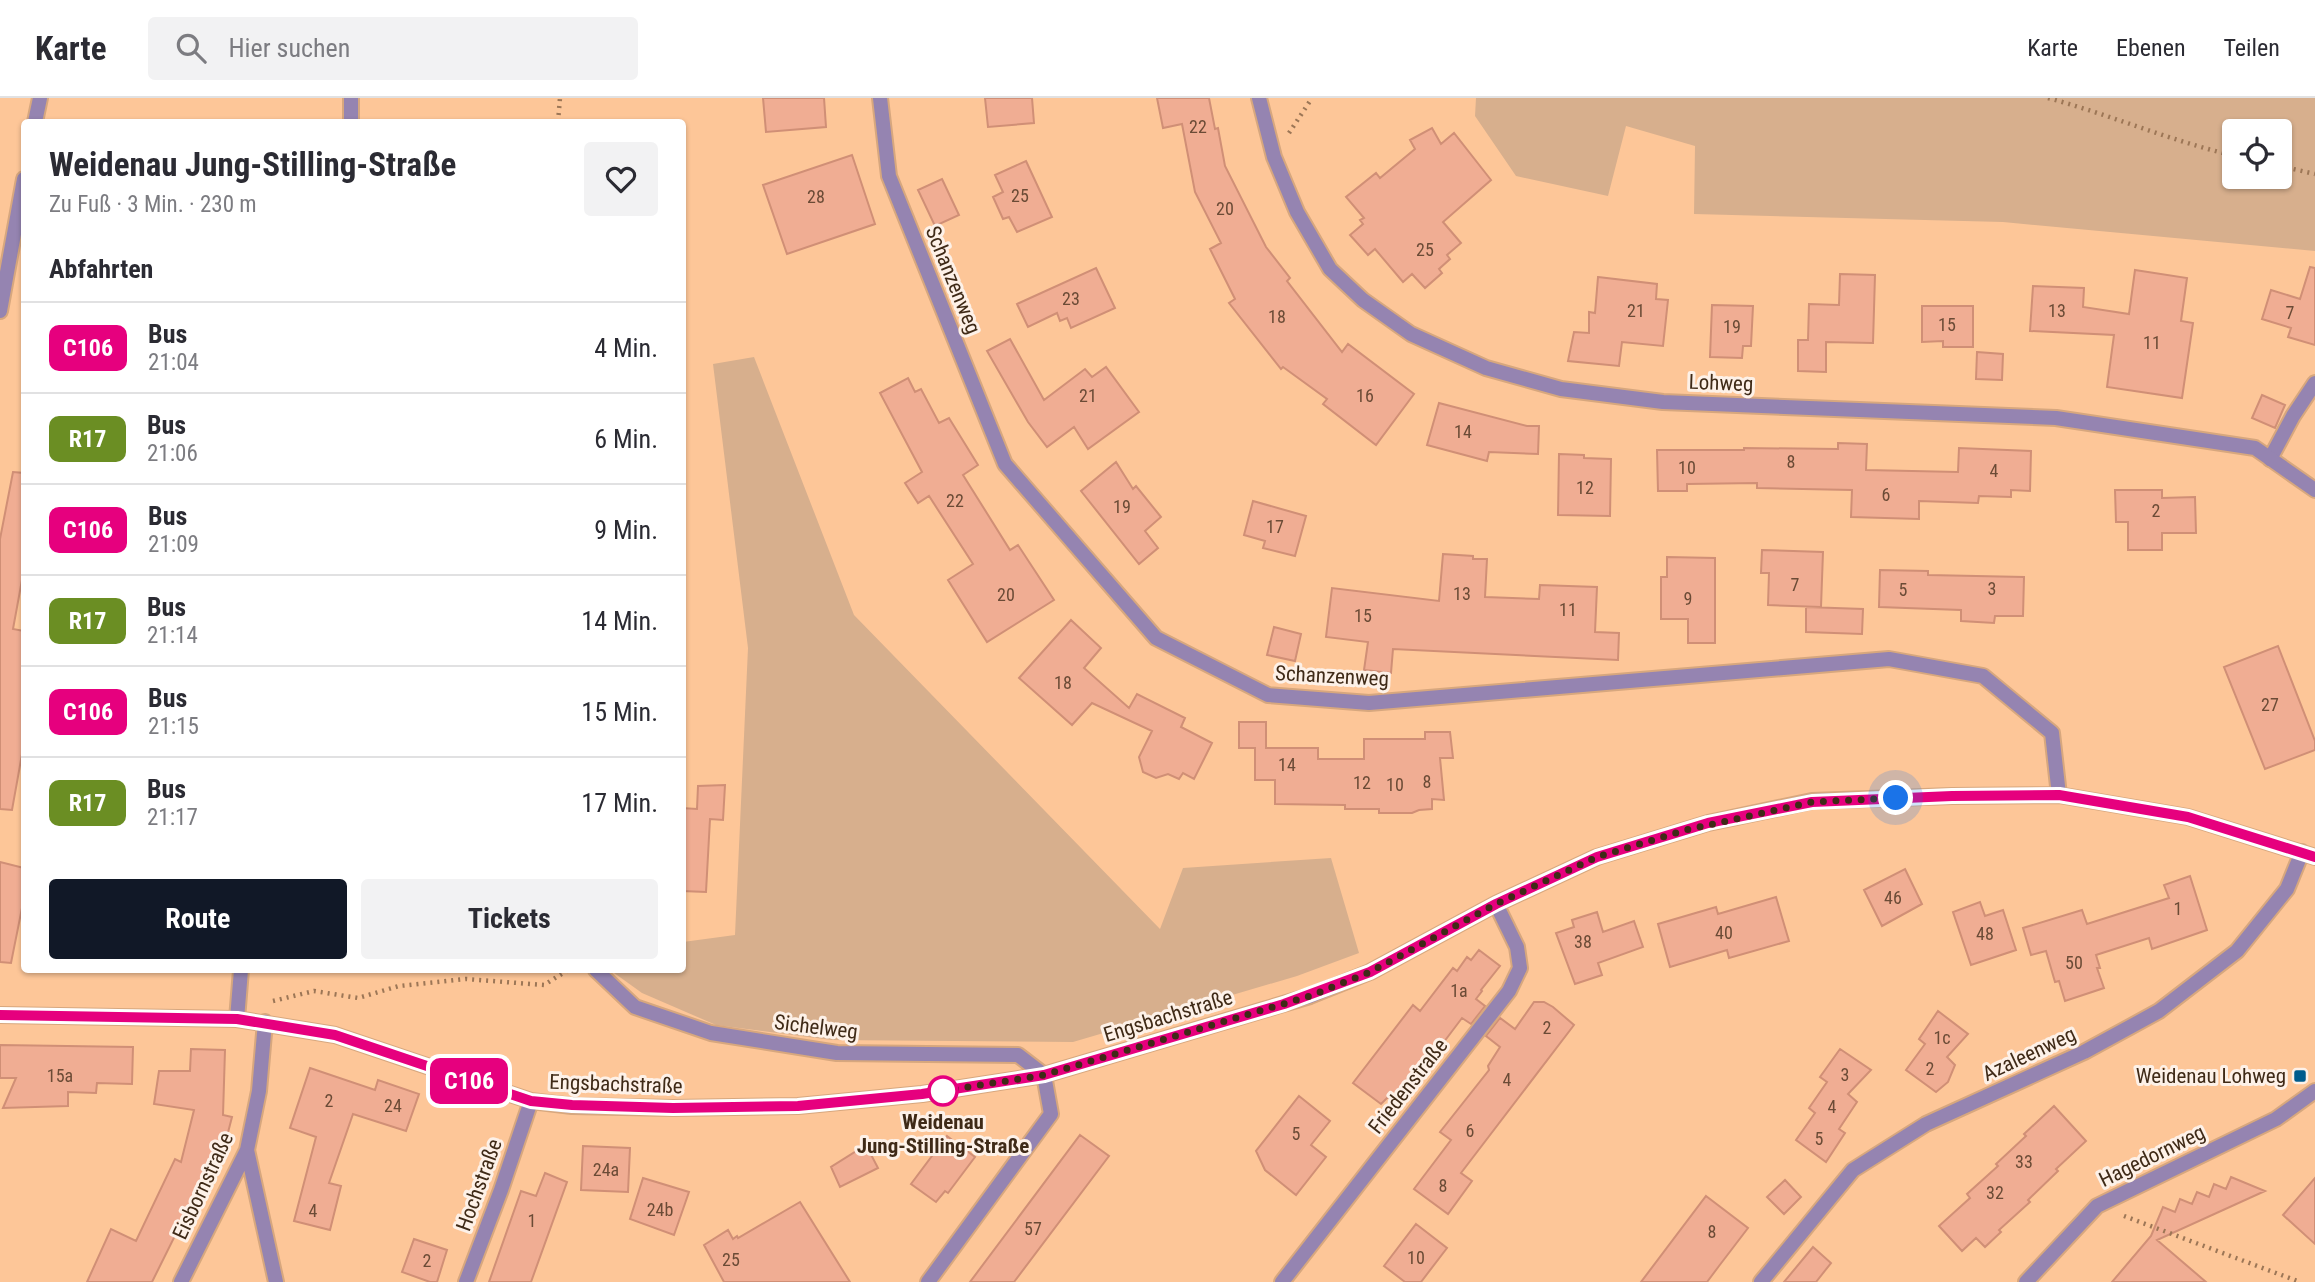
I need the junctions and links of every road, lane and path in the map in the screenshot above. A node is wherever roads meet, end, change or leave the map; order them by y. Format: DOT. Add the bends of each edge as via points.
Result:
graph roads {
  1 [pos="40,98"];
  2 [pos="351,98"];
  3 [pos="560,98"];
  4 [pos="880,98"];
  5 [pos="1259,98"];
  6 [pos="1312,98"];
  7 [pos="2048,98"];
  8 [pos="36,119"];
  9 [pos="351,119"];
  10 [pos="558,119"];
  11 [pos="2222,153"];
  12 [pos="1274,157"];
  13 [pos="2292,169"];
  14 [pos="2315,174"];
  15 [pos="21,196"];
  16 [pos="0,311"];
  17 [pos="2315,383"];
  18 [pos="2270,459"];
  19 [pos="2315,490"];
  20 [pos="2059,795"];
  21 [pos="2309,854"];
  22 [pos="1496,904"];
  23 [pos="241,973"];
  24 [pos="563,973"];
  25 [pos="599,973"];
  26 [pos="238,1014"];
  27 [pos="0,1015"];
  28 [pos="265,1022"];
  29 [pos="1044,1075"];
  30 [pos="2315,1091"];
  31 [pos="531,1101"];
  32 [pos="247,1150"];
  33 [pos="2144,1224"];
  34 [pos="181,1282"];
  35 [pos="276,1282"];
  36 [pos="466,1282"];
  37 [pos="928,1282"];
  38 [pos="1282,1282"];
  39 [pos="1761,1282"];
  40 [pos="2026,1282"];
  41 [pos="2300,1282"];
  1 -- 8 [label="street"];
  2 -- 9 [label="street"];
  3 -- 10 [label="path"];
  4 -- 20 [label="street, Schanzenweg" via="889,176 1005,464 1156,638 1268,695 1369,703 1875,660 1983,676 2052,733"];
  5 -- 12 [label="street, Lohweg"];
  6 -- 12 [label="path"];
  7 -- 11 [label="path"];
  12 -- 18 [label="street, Lohweg" via="1297,212 1330,269 1363,300 1411,334 1486,368 1560,389 1662,402 2056,418 2255,448"];
  13 -- 14 [label="path"];
  15 -- 16 [label="street"];
  17 -- 18 [label="street"];
  18 -- 19 [label="street, Lohweg"];
  20 -- 21 [label="street, Engsbachstraße" via="2188,817"];
  20 -- 22 [label="street, Engsbachstraße" via="1812,802 1708,823 1597,857"];
  21 -- 39 [label="street, Azaleenweg" via="2237,951 2159,1011 2084,1052 1926,1124 1853,1170"];
  22 -- 29 [label="street, Engsbachstraße" via="1370,972 1310,996"];
  22 -- 38 [label="street, Friedenstraße" via="1517,947 1520,968 1509,991"];
  23 -- 26 [label="street"];
  24 -- 26 [label="path" via="544,985 466,979 399,986 359,998 314,991"];
  25 -- 29 [label="street, Sichelweg" via="635,1007 711,1033 837,1053 1018,1055"];
  26 -- 27 [label="street, Engsbachstraße"];
  26 -- 28 [label="street, Engsbachstraße"];
  28 -- 31 [label="street, Engsbachstraße" via="335,1035"];
  28 -- 32 [label="street, Eisbornstraße" via="259,1091"];
  29 -- 31 [label="street, Engsbachstraße" via="922,1094 798,1106 673,1108"];
  29 -- 37 [label="street" via="1051,1114"];
  30 -- 40 [label="street, Hagedornweg" via="2276,1119 2097,1206"];
  31 -- 36 [label="street, Hochstraße"];
  32 -- 34 [label="street, Eisbornstraße"];
  32 -- 35 [label="street"];
  33 -- 41 [label="path"];
}
